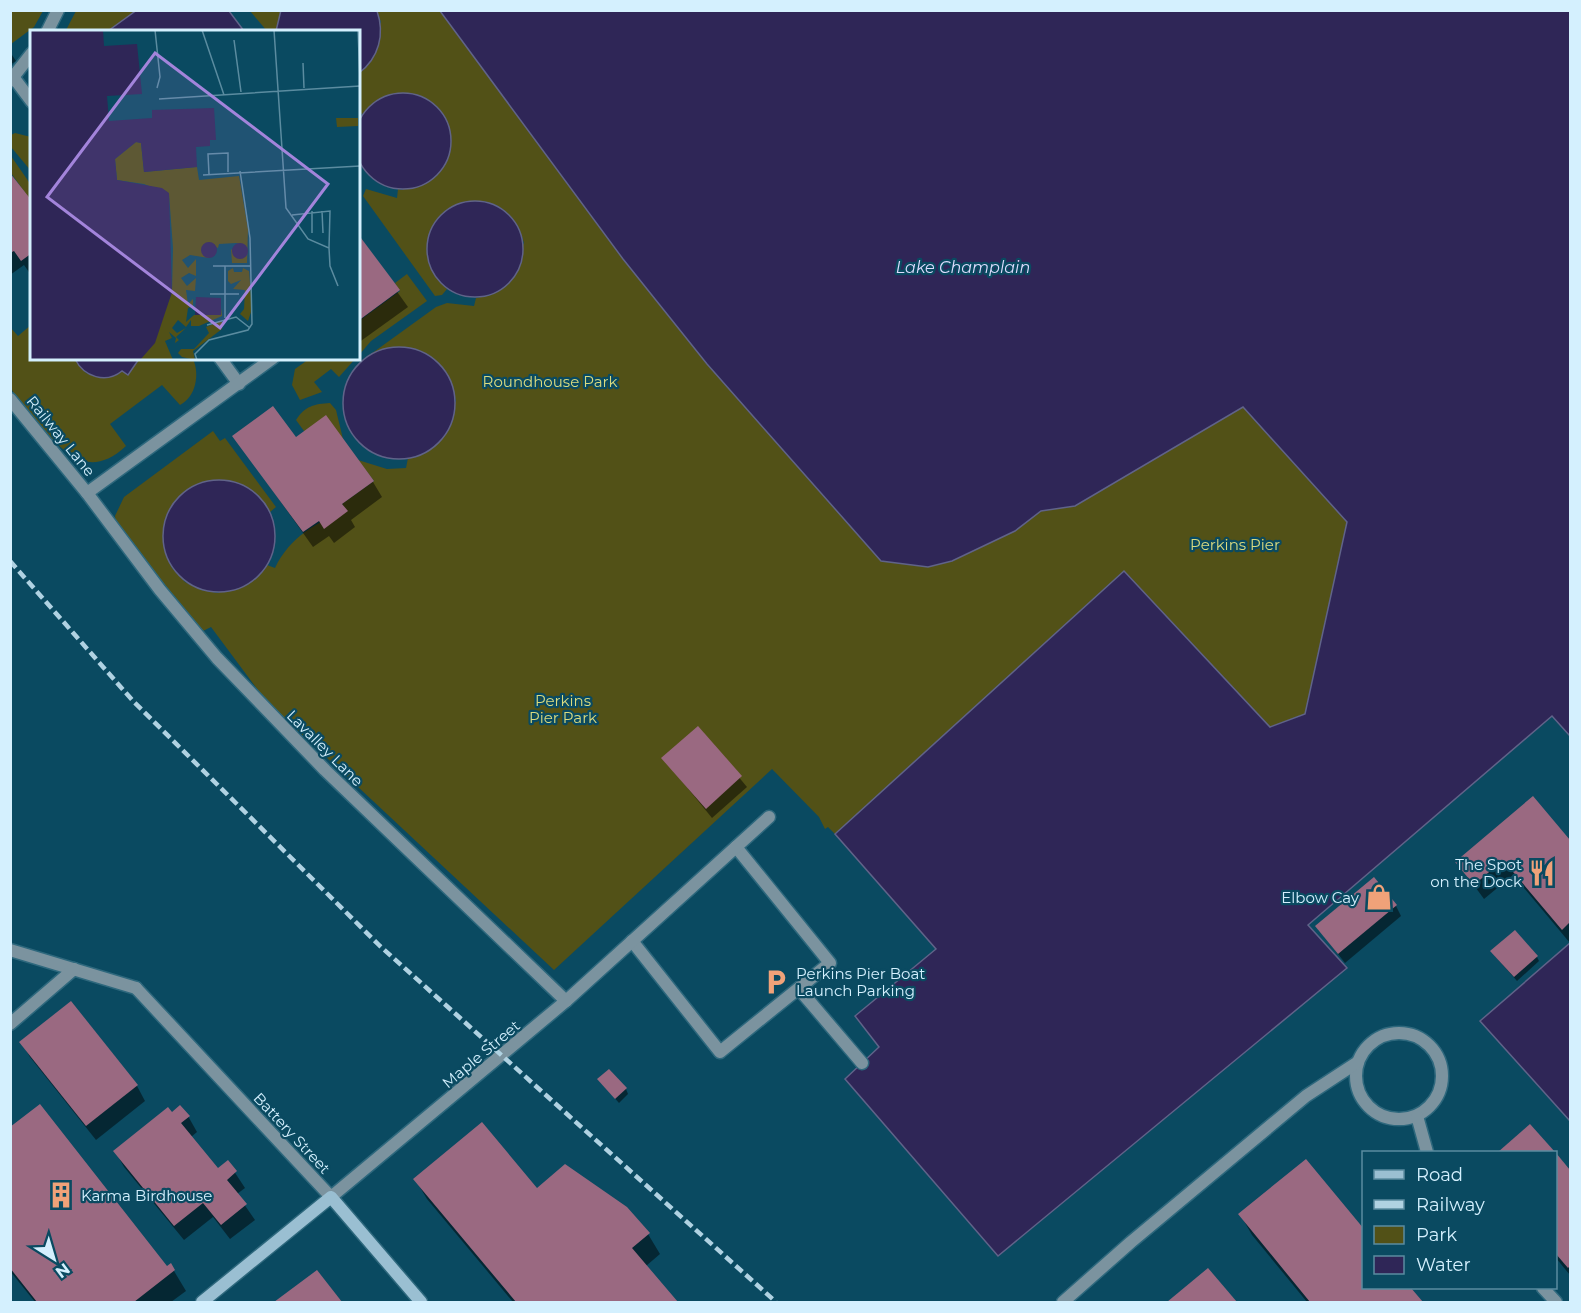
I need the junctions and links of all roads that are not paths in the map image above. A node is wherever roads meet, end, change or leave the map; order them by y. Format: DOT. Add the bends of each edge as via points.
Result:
graph roads {
  1 [pos="58,10"];
  2 [pos="48,30"];
  3 [pos="30,56"];
  4 [pos="12,79"];
  5 [pos="30,100"];
  6 [pos="221,360"];
  7 [pos="270,360"];
  8 [pos="238,384"];
  9 [pos="10,399"];
  10 [pos="87,493"];
  11 [pos="769,817"];
  12 [pos="736,847"];
  13 [pos="632,941"];
  14 [pos="10,950"];
  15 [pos="74,969"];
  16 [pos="799,989"];
  17 [pos="566,1001"];
  18 [pos="10,1024"];
  19 [pos="1358,1062"];
  20 [pos="862,1063"];
  21 [pos="1418,1116"];
  22 [pos="1427,1151"];
  23 [pos="331,1197"];
  24 [pos="1545,1289"];
  25 [pos="202,1302"];
  26 [pos="421,1302"];
  27 [pos="1064,1302"];
  28 [pos="1556,1302"];
  1 -- 2 [label="street"];
  3 -- 4 [label="street"];
  4 -- 5 [label="street"];
  6 -- 8 [label="street"];
  7 -- 8 [label="street"];
  8 -- 10 [label="street"];
  9 -- 10 [label="street, Railway Lane"];
  10 -- 17 [label="street, Lavalley Lane" via="160,590 272,716"];
  11 -- 12 [label="street, Maple Street"];
  12 -- 13 [label="street, Maple Street"];
  12 -- 16 [label="street" via="830,963"];
  13 -- 16 [label="street" via="720,1052"];
  13 -- 17 [label="street, Maple Street"];
  14 -- 15 [label="street"];
  15 -- 18 [label="street"];
  15 -- 23 [label="street, Battery Street" via="136,988"];
  16 -- 20 [label="street"];
  17 -- 23 [label="street, Maple Street"];
  19 -- 21 [label="street" via="1355,1077 1365,1104 1389,1119"];
  19 -- 21 [label="street" via="1365,1049 1390,1034 1408,1034 1425,1041 1440,1060 1442,1084 1438,1096"];
  19 -- 27 [label="street" via="1306,1096"];
  21 -- 22 [label="street"];
  23 -- 25 [label="street, Maple Street"];
  23 -- 26 [label="street, Battery Street"];
  24 -- 28 [label="street"];
}
